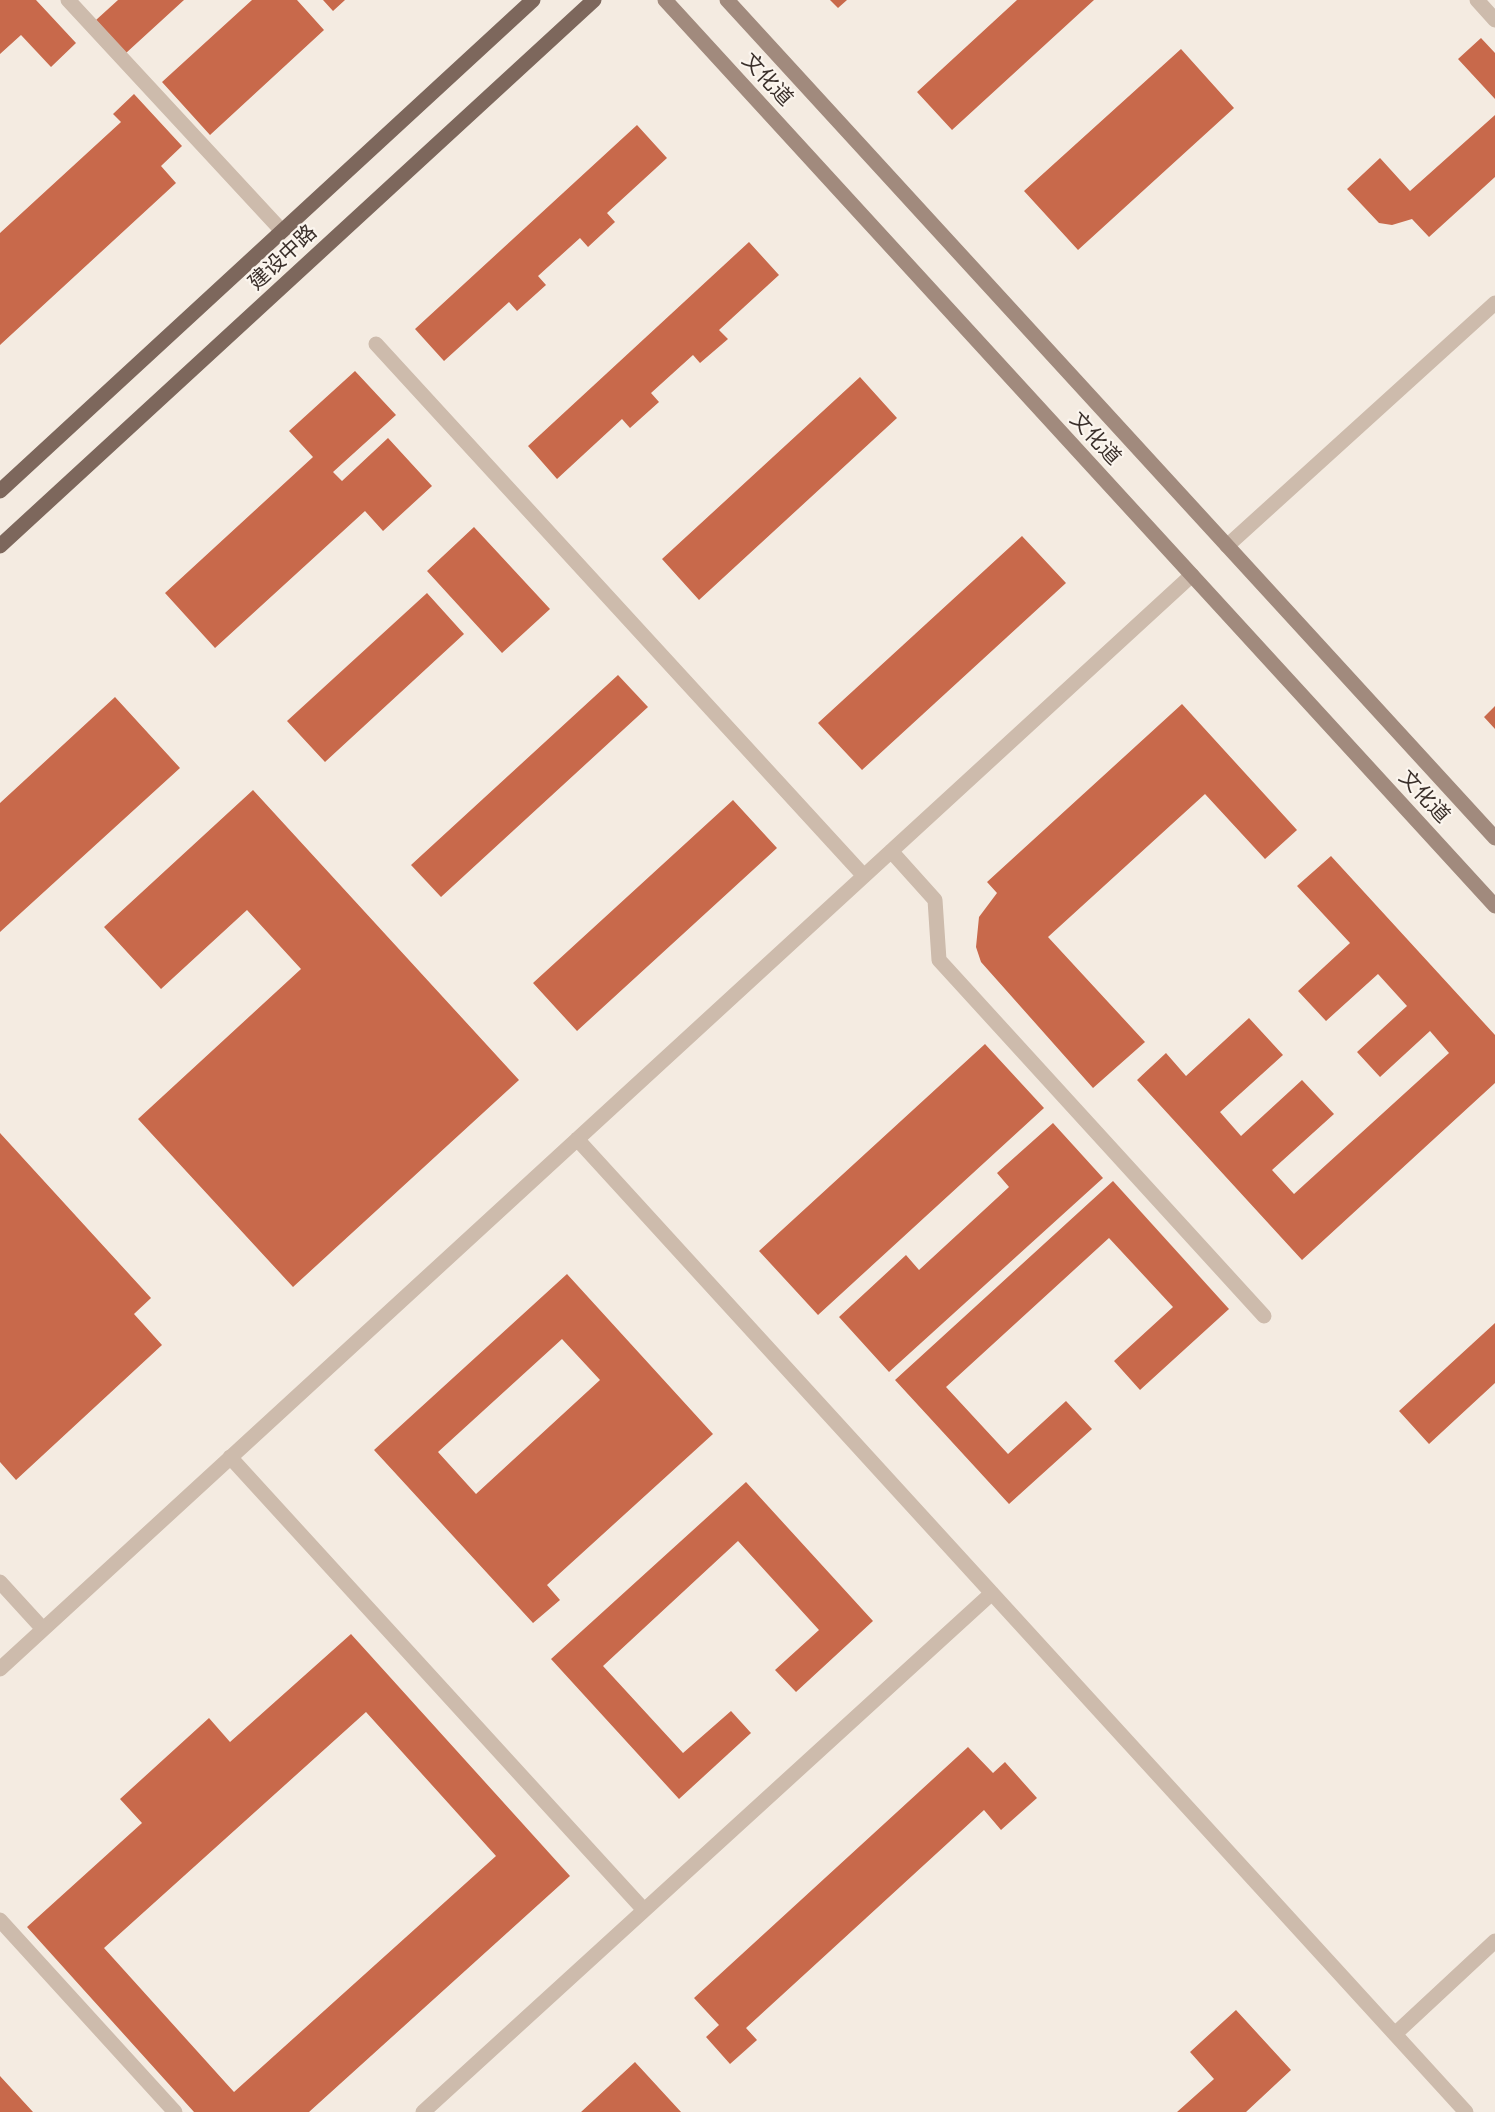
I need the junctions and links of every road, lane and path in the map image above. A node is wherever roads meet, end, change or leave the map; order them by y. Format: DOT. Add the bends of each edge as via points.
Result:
graph roads {
  1 [pos="68,0"];
  2 [pos="534,0"];
  3 [pos="594,0"];
  4 [pos="665,0"];
  5 [pos="727,0"];
  6 [pos="1477,0"];
  7 [pos="1495,20"];
  8 [pos="282,231"];
  9 [pos="1495,303"];
  10 [pos="376,344"];
  11 [pos="0,490"];
  12 [pos="0,546"];
  13 [pos="1227,546"];
  14 [pos="1192,575"];
  15 [pos="1495,838"];
  16 [pos="891,851"];
  17 [pos="864,876"];
  18 [pos="1495,906"];
  19 [pos="577,1139"];
  20 [pos="1264,1316"];
  21 [pos="230,1457"];
  22 [pos="0,1581"];
  23 [pos="992,1593"];
  24 [pos="44,1629"];
  25 [pos="0,1669"];
  26 [pos="644,1910"];
  27 [pos="0,1920"];
  28 [pos="1495,1941"];
  29 [pos="1395,2034"];
  30 [pos="176,2112"];
  31 [pos="423,2112"];
  32 [pos="1466,2112"];
  1 -- 8 [label="street"];
  2 -- 8 [label="main road, 建设中路"];
  3 -- 12 [label="main road, 建设中路"];
  4 -- 14 [label="main road, 文化道"];
  5 -- 13 [label="main road, 文化道"];
  6 -- 7 [label="street"];
  8 -- 11 [label="main road, 建设中路"];
  9 -- 13 [label="street"];
  10 -- 17 [label="street"];
  13 -- 15 [label="main road, 文化道"];
  14 -- 16 [label="street"];
  14 -- 18 [label="main road, 文化道"];
  16 -- 17 [label="street"];
  16 -- 20 [label="street" via="935,900 939,960"];
  17 -- 19 [label="street"];
  19 -- 21 [label="street"];
  19 -- 23 [label="street"];
  21 -- 24 [label="street"];
  21 -- 26 [label="street"];
  22 -- 24 [label="street"];
  23 -- 26 [label="street"];
  23 -- 29 [label="street"];
  24 -- 25 [label="street"];
  26 -- 31 [label="street"];
  27 -- 30 [label="street"];
  28 -- 29 [label="street"];
  29 -- 32 [label="street"];
}
